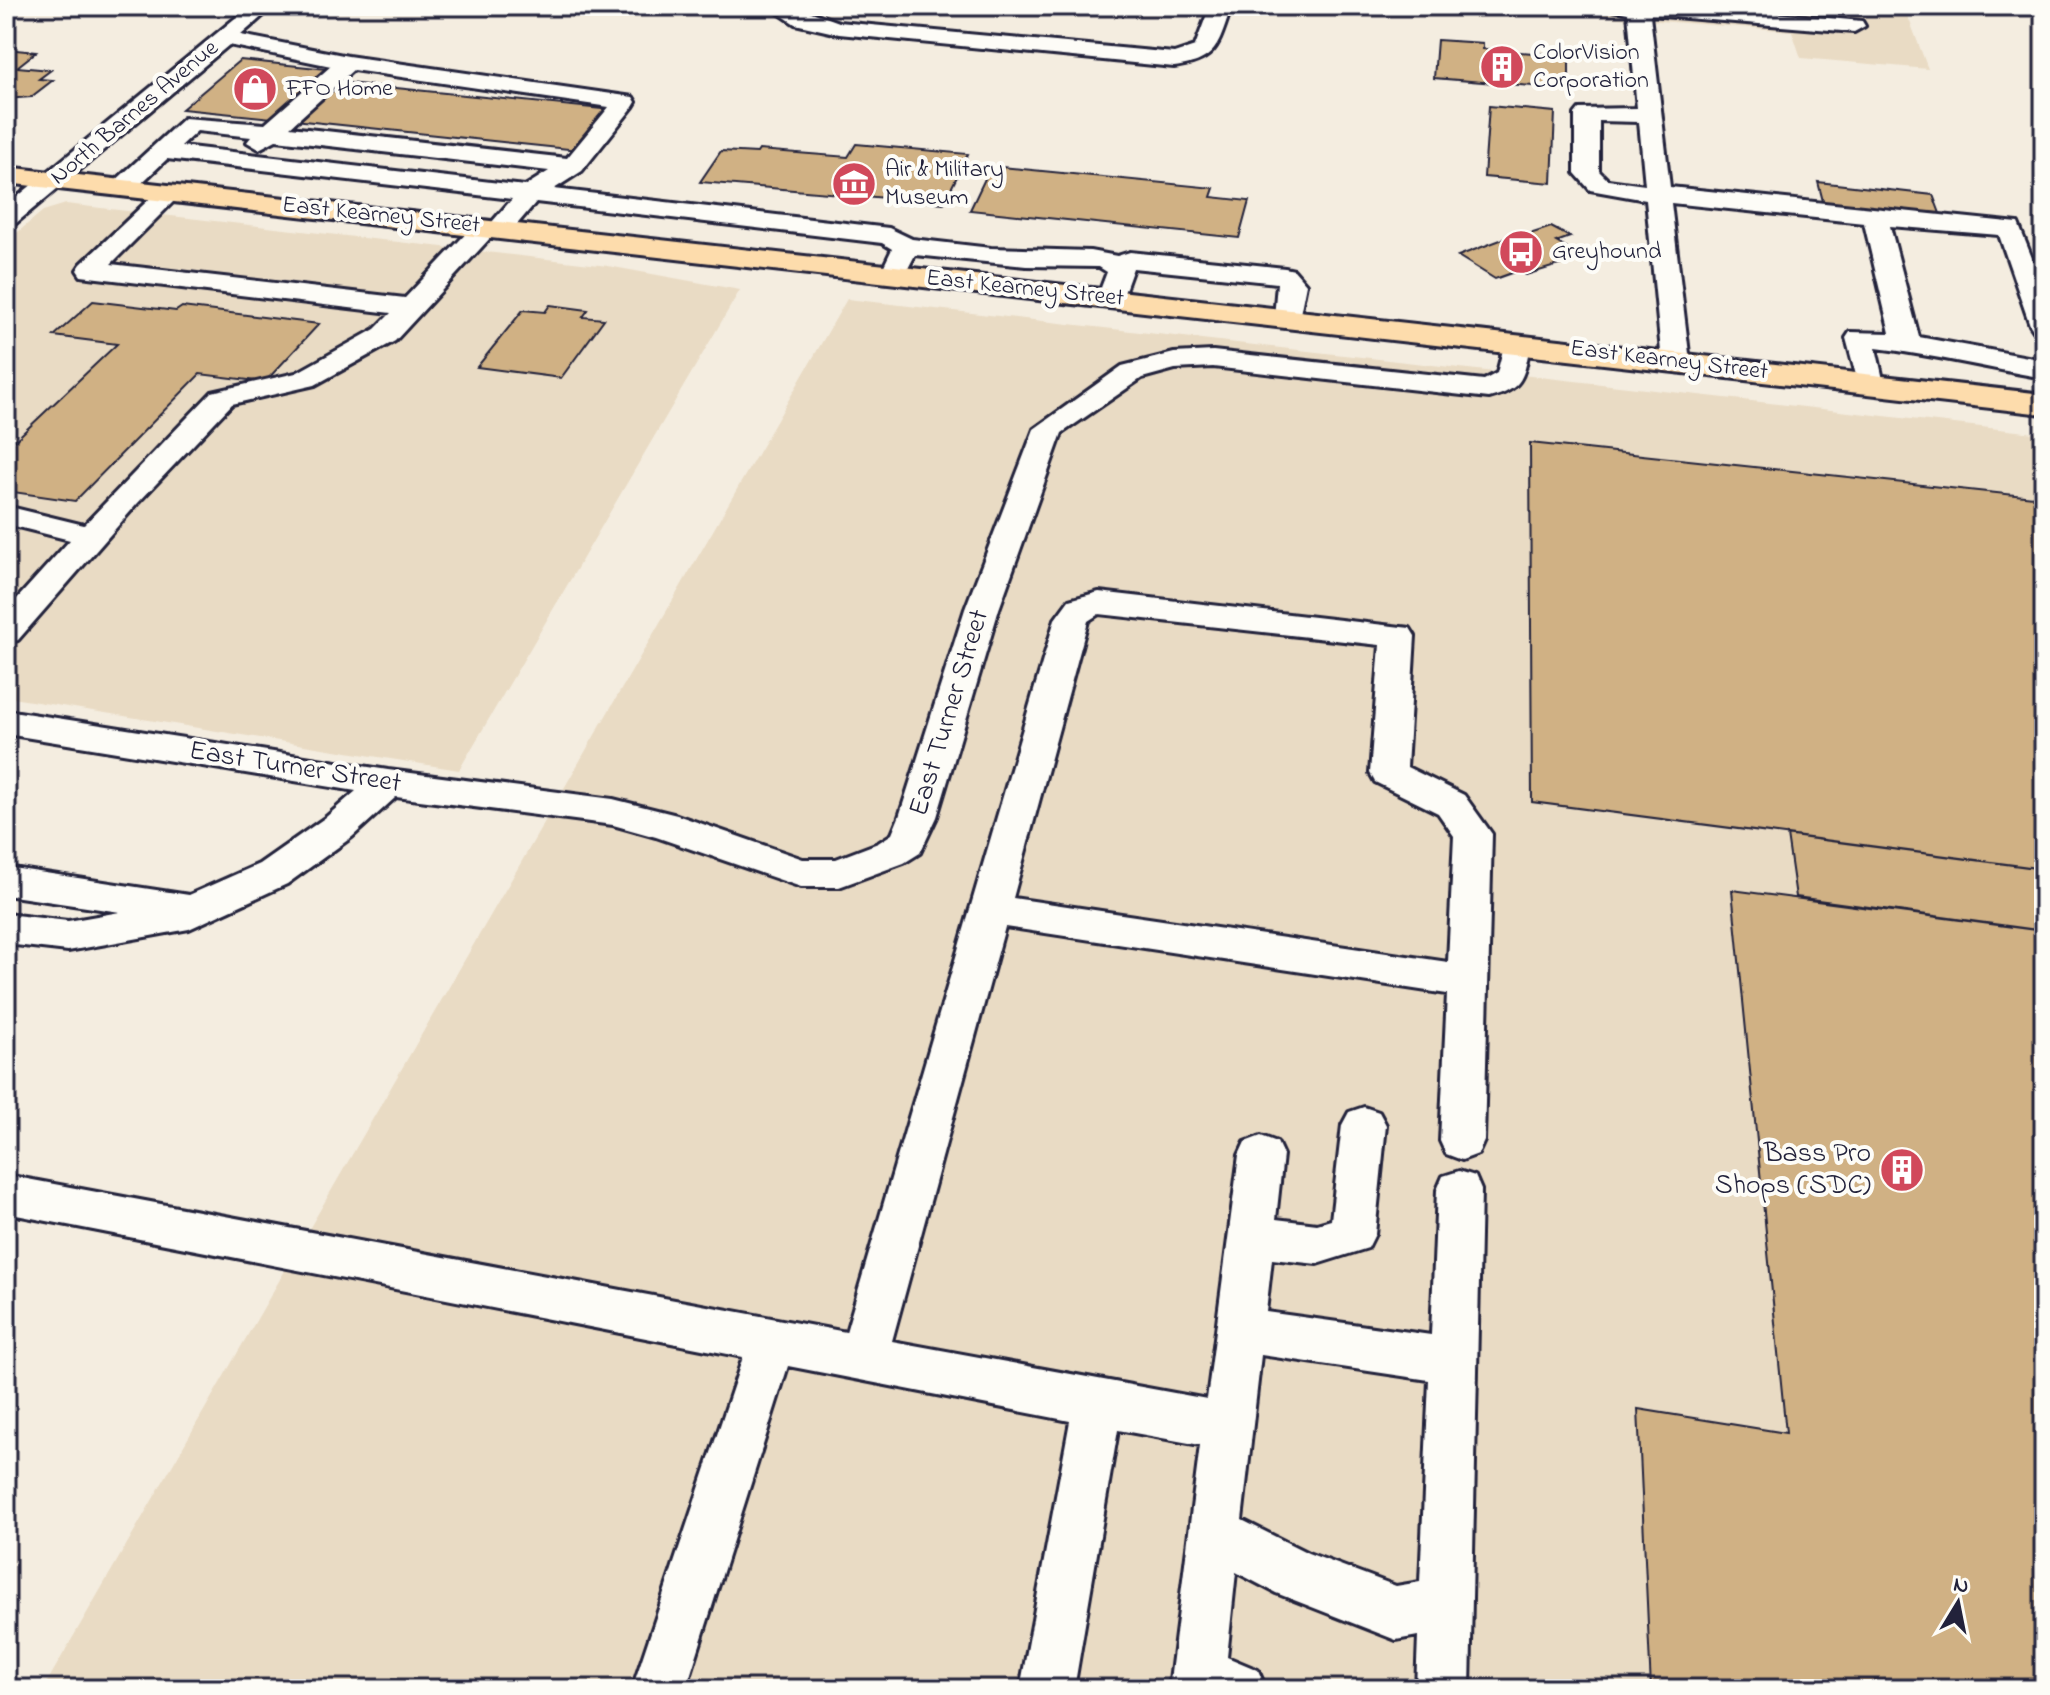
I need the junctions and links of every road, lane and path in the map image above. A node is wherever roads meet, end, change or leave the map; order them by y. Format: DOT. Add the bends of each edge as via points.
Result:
graph roads {
  1 [pos="263,6"];
  2 [pos="779,6"];
  3 [pos="1221,6"];
  4 [pos="1631,7"];
  5 [pos="1854,26"];
  6 [pos="224,38"];
  7 [pos="348,63"];
  8 [pos="1649,115"];
  9 [pos="270,131"];
  10 [pos="160,151"];
  11 [pos="238,161"];
  12 [pos="573,166"];
  13 [pos="6,175"];
  14 [pos="347,175"];
  15 [pos="54,180"];
  16 [pos="422,183"];
  17 [pos="122,188"];
  18 [pos="170,193"];
  19 [pos="530,194"];
  20 [pos="1658,194"];
  21 [pos="619,207"];
  22 [pos="310,208"];
  23 [pos="1875,217"];
  24 [pos="391,218"];
  25 [pos="6,219"];
  26 [pos="779,225"];
  27 [pos="492,229"];
  28 [pos="591,240"];
  29 [pos="906,246"];
  30 [pos="757,259"];
  31 [pos="1117,265"];
  32 [pos="893,274"];
  33 [pos="1110,298"];
  34 [pos="412,307"];
  35 [pos="1288,318"];
  36 [pos="2044,325"];
  37 [pos="1516,344"];
  38 [pos="1907,344"];
  39 [pos="1676,362"];
  40 [pos="2008,365"];
  41 [pos="2044,369"];
  42 [pos="1870,384"];
  43 [pos="2032,402"];
  44 [pos="6,515"];
  45 [pos="91,536"];
  46 [pos="6,632"];
  47 [pos="6,722"];
  48 [pos="388,783"];
  49 [pos="6,881"];
  50 [pos="195,908"];
  51 [pos="990,910"];
  52 [pos="6,929"];
  53 [pos="1468,981"];
  54 [pos="1364,1125"];
  55 [pos="1462,1141"];
  56 [pos="1261,1155"];
  57 [pos="1459,1190"];
  58 [pos="6,1194"];
  59 [pos="1252,1237"];
  60 [pos="1240,1330"];
  61 [pos="772,1341"];
  62 [pos="863,1358"];
  63 [pos="1453,1361"];
  64 [pos="1098,1403"];
  65 [pos="1228,1426"];
  66 [pos="1214,1534"];
  67 [pos="1446,1605"];
  68 [pos="1211,1683"];
  69 [pos="659,1689"];
  70 [pos="1047,1689"];
  71 [pos="1443,1689"];
  1 -- 6 [label="street, North Barnes Avenue"];
  2 -- 3 [label="street" via="814,23 852,30 1168,60 1191,58 1207,48"];
  4 -- 5 [label="street"];
  4 -- 8 [label="street"];
  6 -- 7 [label="street"];
  6 -- 15 [label="street, North Barnes Avenue"];
  7 -- 9 [label="street"];
  7 -- 12 [label="street" via="625,102"];
  8 -- 20 [label="street"];
  8 -- 20 [label="street" via="1587,114 1587,173 1599,185"];
  9 -- 10 [label="street" via="192,123"];
  9 -- 11 [label="street"];
  9 -- 12 [label="street"];
  10 -- 11 [label="street"];
  10 -- 17 [label="street"];
  11 -- 14 [label="street"];
  12 -- 19 [label="street"];
  13 -- 15 [label="main road, East Kearney Street"];
  14 -- 16 [label="street"];
  14 -- 22 [label="street"];
  15 -- 17 [label="main road, East Kearney Street"];
  15 -- 25 [label="street, North Barnes Avenue"];
  16 -- 19 [label="street"];
  16 -- 24 [label="street"];
  17 -- 18 [label="main road, East Kearney Street"];
  18 -- 22 [label="main road, East Kearney Street"];
  18 -- 34 [label="street" via="90,270"];
  19 -- 21 [label="street"];
  19 -- 27 [label="street"];
  20 -- 23 [label="street"];
  20 -- 39 [label="street"];
  21 -- 26 [label="street"];
  21 -- 28 [label="street"];
  22 -- 24 [label="main road, East Kearney Street"];
  23 -- 36 [label="street" via="2009,228"];
  23 -- 38 [label="street"];
  24 -- 27 [label="main road, East Kearney Street"];
  26 -- 29 [label="street" via="889,236"];
  26 -- 30 [label="street"];
  27 -- 28 [label="main road, East Kearney Street"];
  27 -- 34 [label="street"];
  28 -- 30 [label="main road, East Kearney Street"];
  29 -- 31 [label="street" via="1044,259 1075,257"];
  29 -- 32 [label="street"];
  30 -- 32 [label="main road, East Kearney Street"];
  31 -- 33 [label="street" via="1119,279"];
  31 -- 35 [label="street" via="1130,260 1285,276 1293,284"];
  32 -- 33 [label="main road, East Kearney Street"];
  33 -- 35 [label="main road, East Kearney Street"];
  34 -- 45 [label="street" via="385,335 305,379 222,398"];
  35 -- 37 [label="main road, East Kearney Street"];
  37 -- 39 [label="main road, East Kearney Street"];
  37 -- 48 [label="street, East Turner Street" via="1510,377 1489,389 1213,359 1174,361 1132,372 1049,429 982,609 918,817 907,843 867,864 839,873 801,873 613,812"];
  38 -- 40 [label="street" via="1959,350"];
  38 -- 42 [label="street" via="1860,338"];
  39 -- 42 [label="main road, East Kearney Street"];
  40 -- 41 [label="street"];
  40 -- 43 [label="street"];
  42 -- 43 [label="main road, East Kearney Street"];
  44 -- 45 [label="street"];
  45 -- 46 [label="street"];
  47 -- 48 [label="street, East Turner Street"];
  48 -- 50 [label="street" via="339,827 273,874"];
  49 -- 50 [label="street"];
  50 -- 52 [label="street" via="175,918 68,936"];
  51 -- 53 [label="street"];
  51 -- 53 [label="street" via="1072,619 1081,607 1099,603 1398,636 1388,773 1451,804 1473,834"];
  51 -- 62 [label="street"];
  53 -- 55 [label="street"];
  54 -- 59 [label="street" via="1352,1234 1317,1244"];
  56 -- 59 [label="street"];
  57 -- 63 [label="street"];
  58 -- 61 [label="street"];
  59 -- 60 [label="street"];
  60 -- 63 [label="street"];
  60 -- 65 [label="street"];
  61 -- 62 [label="street"];
  61 -- 69 [label="street"];
  62 -- 64 [label="street"];
  63 -- 67 [label="street"];
  64 -- 65 [label="street"];
  64 -- 70 [label="street"];
  65 -- 66 [label="street"];
  66 -- 67 [label="street" via="1295,1574 1396,1613"];
  66 -- 68 [label="street"];
  67 -- 71 [label="street"];
}
